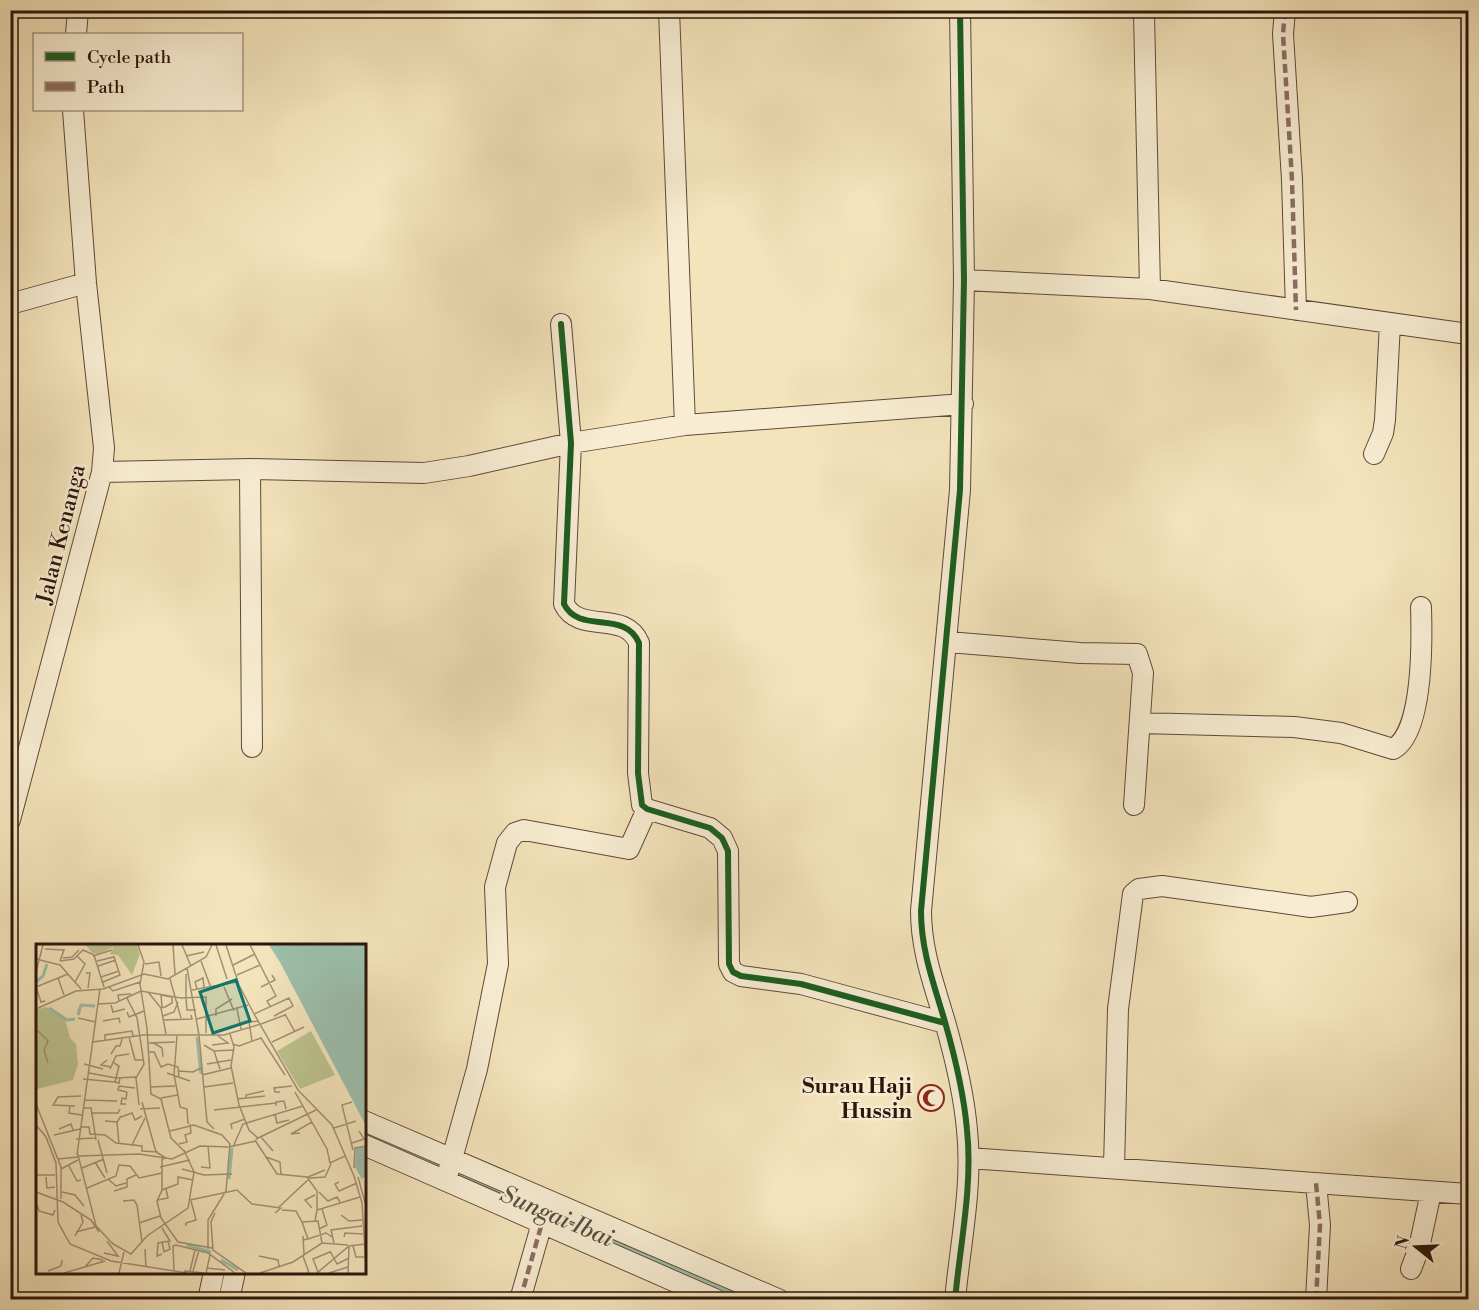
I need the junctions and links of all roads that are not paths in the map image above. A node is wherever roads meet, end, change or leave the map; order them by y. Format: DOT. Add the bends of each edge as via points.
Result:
graph roads {
  1 [pos="78,10"];
  2 [pos="669,10"];
  3 [pos="960,10"];
  4 [pos="1285,10"];
  5 [pos="1144,13"];
  6 [pos="76,33"];
  7 [pos="73,111"];
  8 [pos="964,280"];
  9 [pos="86,283"];
  10 [pos="1150,289"];
  11 [pos="10,304"];
  12 [pos="1296,310"];
  13 [pos="1390,323"];
  14 [pos="561,324"];
  15 [pos="1468,334"];
  16 [pos="963,404"];
  17 [pos="685,425"];
  18 [pos="571,443"];
  19 [pos="1374,454"];
  20 [pos="250,469"];
  21 [pos="102,472"];
  22 [pos="1421,607"];
  23 [pos="948,642"];
  24 [pos="1140,723"];
  25 [pos="252,747"];
  26 [pos="1134,805"];
  27 [pos="647,809"];
  28 [pos="10,820"];
  29 [pos="1347,902"];
  30 [pos="945,1023"];
  31 [pos="366,1122"];
  32 [pos="366,1146"];
  33 [pos="969,1158"];
  34 [pos="450,1168"];
  35 [pos="1114,1168"];
  36 [pos="1316,1183"];
  37 [pos="1431,1192"];
  38 [pos="1468,1194"];
  39 [pos="542,1222"];
  40 [pos="1411,1269"];
  41 [pos="214,1274"];
  42 [pos="235,1274"];
  43 [pos="733,1293"];
  44 [pos="208,1299"];
  45 [pos="229,1299"];
  46 [pos="520,1299"];
  47 [pos="780,1299"];
  48 [pos="955,1299"];
  49 [pos="1316,1299"];
  1 -- 6 [label="street"];
  2 -- 17 [label="street"];
  3 -- 8 [label="street"];
  4 -- 12 [label="street"];
  5 -- 10 [label="street"];
  7 -- 9 [label="street, Jalan Kenanga"];
  8 -- 10 [label="street"];
  8 -- 16 [label="street"];
  9 -- 11 [label="street"];
  9 -- 21 [label="street, Jalan Kenanga" via="104,448"];
  10 -- 12 [label="street"];
  12 -- 13 [label="street"];
  13 -- 15 [label="street"];
  13 -- 19 [label="street" via="1385,420"];
  14 -- 18 [label="street"];
  16 -- 17 [label="street"];
  16 -- 23 [label="street"];
  17 -- 18 [label="street"];
  18 -- 20 [label="street" via="424,473"];
  18 -- 27 [label="street" via="564,604 576,618 628,627 635,633 639,643 638,773 642,805"];
  20 -- 21 [label="street"];
  20 -- 25 [label="street"];
  21 -- 28 [label="street, Jalan Kenanga"];
  22 -- 24 [label="street" via="1422,643 1414,708 1410,728 1400,746 1393,749 1341,733 1294,727"];
  23 -- 24 [label="street" via="1137,654 1143,673"];
  23 -- 30 [label="street" via="921,911 921,939"];
  24 -- 26 [label="street"];
  27 -- 30 [label="street" via="710,828 722,838 728,851 729,964 733,972 801,984"];
  27 -- 34 [label="street" via="629,849 524,830 515,833 507,843 495,887 498,964 477,1069"];
  29 -- 35 [label="street" via="1311,907 1162,886 1139,889 1133,894 1118,1009"];
  30 -- 33 [label="street" via="967,1129"];
  31 -- 34 [label="street"];
  32 -- 34 [label="street"];
  33 -- 35 [label="street"];
  33 -- 48 [label="street"];
  34 -- 39 [label="street"];
  34 -- 43 [label="street"];
  35 -- 36 [label="street"];
  36 -- 37 [label="street"];
  36 -- 49 [label="street" via="1320,1225"];
  37 -- 38 [label="street"];
  37 -- 40 [label="street"];
  39 -- 43 [label="street"];
  39 -- 46 [label="street"];
  41 -- 44 [label="street"];
  42 -- 45 [label="street"];
  43 -- 47 [label="street"];
}
